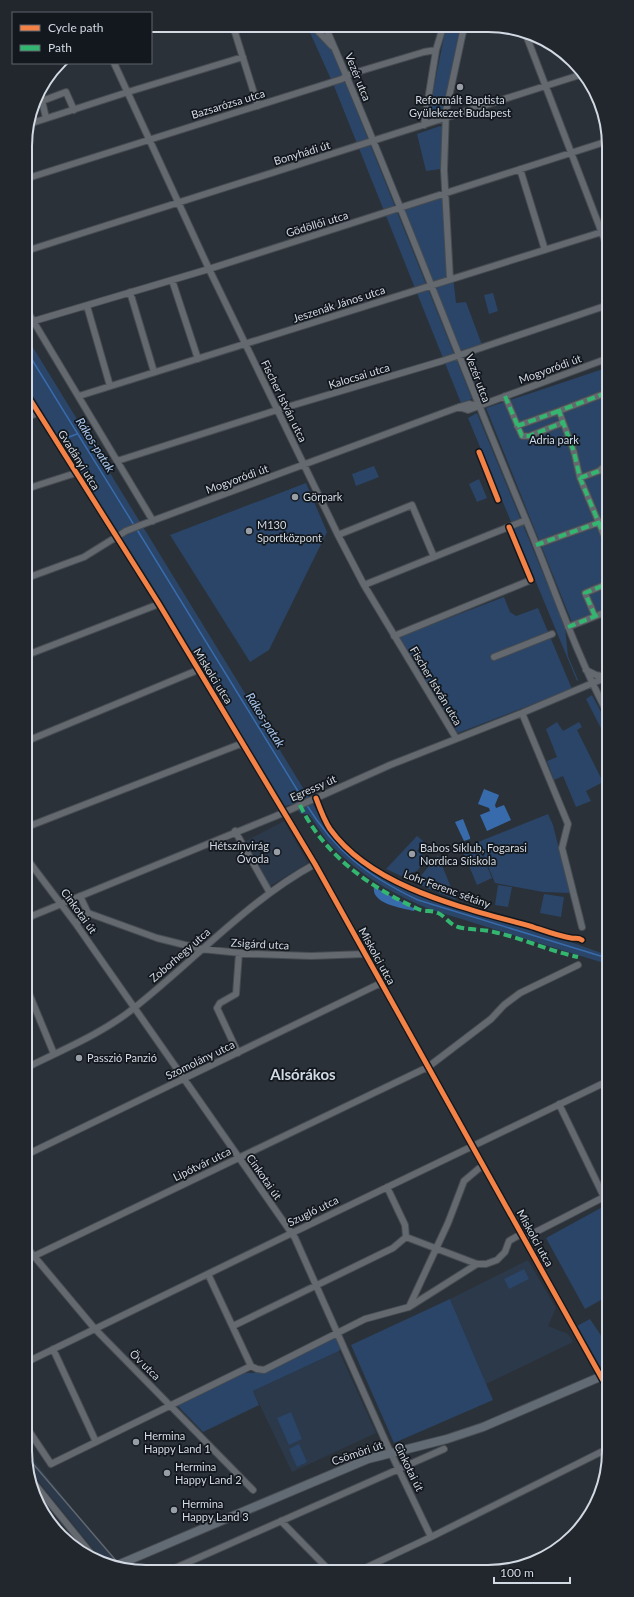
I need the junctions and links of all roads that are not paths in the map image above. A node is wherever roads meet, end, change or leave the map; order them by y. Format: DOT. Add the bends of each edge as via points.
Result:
graph roads {
  1 [pos="235,32"];
  2 [pos="318,32"];
  3 [pos="327,32"];
  4 [pos="441,32"];
  5 [pos="463,32"];
  6 [pos="528,39"];
  7 [pos="336,50"];
  8 [pos="436,50"];
  9 [pos="243,57"];
  10 [pos="114,64"];
  11 [pos="347,75"];
  12 [pos="578,76"];
  13 [pos="546,86"];
  14 [pos="128,92"];
  15 [pos="258,106"];
  16 [pos="74,110"];
  17 [pos="446,117"];
  18 [pos="46,118"];
  19 [pos="35,122"];
  20 [pos="424,125"];
  21 [pos="148,140"];
  22 [pos="373,142"];
  23 [pos="602,143"];
  24 [pos="572,153"];
  25 [pos="520,169"];
  26 [pos="32,177"];
  27 [pos="445,193"];
  28 [pos="178,202"];
  29 [pos="400,208"];
  30 [pos="602,226"];
  31 [pos="602,232"];
  32 [pos="32,249"];
  33 [pos="545,250"];
  34 [pos="209,269"];
  35 [pos="450,279"];
  36 [pos="172,280"];
  37 [pos="432,285"];
  38 [pos="130,292"];
  39 [pos="87,306"];
  40 [pos="602,307"];
  41 [pos="32,318"];
  42 [pos="34,321"];
  43 [pos="246,344"];
  44 [pos="459,355"];
  45 [pos="198,359"];
  46 [pos="602,360"];
  47 [pos="154,372"];
  48 [pos="110,386"];
  49 [pos="602,395"];
  50 [pos="79,396"];
  51 [pos="505,396"];
  52 [pos="32,402"];
  53 [pos="478,406"];
  54 [pos="277,410"];
  55 [pos="559,411"];
  56 [pos="39,413"];
  57 [pos="32,415"];
  58 [pos="562,423"];
  59 [pos="517,426"];
  60 [pos="117,461"];
  61 [pos="305,465"];
  62 [pos="602,468"];
  63 [pos="76,473"];
  64 [pos="580,478"];
  65 [pos="32,487"];
  66 [pos="526,520"];
  67 [pos="153,521"];
  68 [pos="602,522"];
  69 [pos="599,523"];
  70 [pos="602,530"];
  71 [pos="338,534"];
  72 [pos="115,538"];
  73 [pos="536,545"];
  74 [pos="434,558"];
  75 [pos="32,576"];
  76 [pos="530,580"];
  77 [pos="364,585"];
  78 [pos="602,586"];
  79 [pos="159,604"];
  80 [pos="602,613"];
  81 [pos="595,616"];
  82 [pos="568,627"];
  83 [pos="552,634"];
  84 [pos="394,636"];
  85 [pos="32,653"];
  86 [pos="494,657"];
  87 [pos="198,670"];
  88 [pos="585,670"];
  89 [pos="602,676"];
  90 [pos="602,679"];
  91 [pos="592,684"];
  92 [pos="602,703"];
  93 [pos="522,714"];
  94 [pos="456,738"];
  95 [pos="32,739"];
  96 [pos="243,743"];
  97 [pos="285,812"];
  98 [pos="32,825"];
  99 [pos="235,831"];
  100 [pos="315,864"];
  101 [pos="32,866"];
  102 [pos="270,893"];
  103 [pos="80,896"];
  104 [pos="61,904"];
  105 [pos="88,913"];
  106 [pos="32,916"];
  107 [pos="76,924"];
  108 [pos="582,927"];
  109 [pos="201,950"];
  110 [pos="239,953"];
  111 [pos="365,954"];
  112 [pos="578,965"];
  113 [pos="381,983"];
  114 [pos="134,1008"];
  115 [pos="32,1010"];
  116 [pos="238,1053"];
  117 [pos="54,1054"];
  118 [pos="32,1064"];
  119 [pos="428,1067"];
  120 [pos="184,1079"];
  121 [pos="602,1084"];
  122 [pos="559,1104"];
  123 [pos="472,1146"];
  124 [pos="32,1152"];
  125 [pos="239,1158"];
  126 [pos="483,1165"];
  127 [pos="387,1187"];
  128 [pos="602,1188"];
  129 [pos="602,1198"];
  130 [pos="292,1233"];
  131 [pos="522,1236"];
  132 [pos="406,1237"];
  133 [pos="436,1248"];
  134 [pos="32,1258"];
  135 [pos="32,1259"];
  136 [pos="477,1264"];
  137 [pos="208,1274"];
  138 [pos="316,1285"];
  139 [pos="409,1307"];
  140 [pos="233,1326"];
  141 [pos="95,1329"];
  142 [pos="337,1332"];
  143 [pos="53,1349"];
  144 [pos="32,1360"];
  145 [pos="251,1366"];
  146 [pos="602,1369"];
  147 [pos="602,1375"];
  148 [pos="170,1405"];
  149 [pos="32,1436"];
  150 [pos="96,1442"];
  151 [pos="444,1449"];
  152 [pos="602,1452"];
  153 [pos="391,1453"];
  154 [pos="398,1468"];
  155 [pos="253,1490"];
  156 [pos="42,1496"];
  157 [pos="281,1521"];
  158 [pos="431,1537"];
  159 [pos="85,1547"];
  160 [pos="122,1563"];
  161 [pos="184,1565"];
  162 [pos="324,1565"];
  163 [pos="372,1565"];
  1 -- 9 [label="street"];
  2 -- 7 [label="street, Vezér utca"];
  3 -- 7 [label="street, Vezér utca"];
  4 -- 8 [label="street"];
  5 -- 17 [label="street" via="450,85"];
  6 -- 13 [label="street"];
  7 -- 11 [label="street, Vezér utca"];
  8 -- 11 [label="street, Bazsarózsa utca"];
  8 -- 20 [label="street"];
  9 -- 14 [label="street"];
  9 -- 15 [label="street"];
  10 -- 14 [label="street, Fischer István utca"];
  11 -- 15 [label="street, Bazsarózsa utca" via="342,79"];
  11 -- 22 [label="street, Vezér utca"];
  12 -- 13 [label="street, Bonyhádi út"];
  13 -- 17 [label="street, Bonyhádi út"];
  13 -- 24 [label="street"];
  14 -- 16 [label="street"];
  14 -- 21 [label="street, Fischer István utca"];
  15 -- 21 [label="street, Bazsarózsa utca"];
  16 -- 18 [label="street"];
  16 -- 18 [label="street" via="66,92 42,101"];
  17 -- 20 [label="street, Bonyhádi út"];
  17 -- 27 [label="street"];
  18 -- 19 [label="street"];
  20 -- 22 [label="street, Bonyhádi út"];
  21 -- 26 [label="street, Bazsarózsa utca"];
  21 -- 28 [label="street, Fischer István utca"];
  22 -- 28 [label="street, Bonyhádi út"];
  22 -- 29 [label="street, Vezér utca"];
  23 -- 24 [label="street, Gödöllői utca"];
  24 -- 25 [label="street, Gödöllői utca"];
  24 -- 30 [label="street"];
  25 -- 27 [label="street, Gödöllői utca"];
  25 -- 33 [label="street"];
  27 -- 29 [label="street, Gödöllői utca"];
  27 -- 35 [label="street"];
  28 -- 32 [label="street, Bonyhádi út"];
  28 -- 34 [label="street, Fischer István utca"];
  29 -- 34 [label="street, Gödöllői utca"];
  29 -- 37 [label="street, Vezér utca"];
  31 -- 33 [label="street, Jeszenák János utca"];
  33 -- 35 [label="street, Jeszenák János utca"];
  34 -- 36 [label="street, Gödöllői utca"];
  34 -- 43 [label="street, Fischer István utca"];
  35 -- 37 [label="street, Jeszenák János utca"];
  36 -- 38 [label="street, Gödöllői utca"];
  36 -- 45 [label="street"];
  37 -- 43 [label="street, Jeszenák János utca"];
  37 -- 44 [label="street, Vezér utca"];
  38 -- 39 [label="street, Gödöllői utca"];
  38 -- 47 [label="street"];
  39 -- 42 [label="street, Gödöllői utca"];
  39 -- 48 [label="street"];
  40 -- 44 [label="street, Kalocsai utca"];
  41 -- 42 [label="street"];
  42 -- 50 [label="street"];
  43 -- 45 [label="street, Jeszenák János utca"];
  43 -- 54 [label="street, Fischer István utca"];
  44 -- 53 [label="street, Vezér utca"];
  44 -- 54 [label="street, Kalocsai utca"];
  45 -- 47 [label="street, Jeszenák János utca"];
  46 -- 51 [label="street, Mogyoródi út"];
  47 -- 48 [label="street, Jeszenák János utca"];
  48 -- 50 [label="street, Jeszenák János utca"];
  49 -- 55 [label="street"];
  50 -- 60 [label="street"];
  51 -- 53 [label="street, Mogyoródi út"];
  51 -- 59 [label="street"];
  52 -- 56 [label="street, Gvadányi utca"];
  53 -- 61 [label="street, Mogyoródi út" via="469,404 459,407"];
  53 -- 66 [label="street, Vezér utca"];
  54 -- 60 [label="street, Kalocsai utca"];
  54 -- 61 [label="street, Fischer István utca"];
  55 -- 58 [label="street"];
  55 -- 59 [label="street"];
  56 -- 57 [label="street"];
  56 -- 63 [label="street, Gvadányi utca"];
  58 -- 59 [label="street" via="525,437 520,435"];
  58 -- 64 [label="street" via="574,452"];
  60 -- 67 [label="street"];
  61 -- 67 [label="street, Mogyoródi út"];
  61 -- 71 [label="street, Fischer István utca"];
  62 -- 64 [label="street"];
  63 -- 65 [label="street"];
  63 -- 72 [label="street, Gvadányi utca"];
  64 -- 69 [label="street"];
  66 -- 73 [label="street, Vezér utca"];
  66 -- 74 [label="street"];
  67 -- 72 [label="street, Mogyoródi út"];
  68 -- 69 [label="street"];
  69 -- 70 [label="street"];
  69 -- 73 [label="street"];
  71 -- 74 [label="street" via="412,505"];
  71 -- 77 [label="street, Fischer István utca"];
  72 -- 75 [label="street, Mogyoródi út" via="84,557"];
  72 -- 79 [label="street, Miskolci utca"];
  73 -- 82 [label="street, Vezér utca"];
  74 -- 77 [label="street"];
  76 -- 84 [label="street"];
  77 -- 84 [label="street, Fischer István utca"];
  78 -- 81 [label="street" via="585,593"];
  79 -- 85 [label="street"];
  79 -- 87 [label="street, Miskolci utca"];
  80 -- 81 [label="street"];
  81 -- 82 [label="street"];
  82 -- 88 [label="street, Vezér utca"];
  83 -- 86 [label="street"];
  84 -- 94 [label="street, Fischer István utca"];
  87 -- 95 [label="street"];
  87 -- 96 [label="street, Miskolci utca"];
  88 -- 89 [label="street, Egressy út"];
  88 -- 91 [label="street, Vezér utca"];
  90 -- 91 [label="street, Egressy út"];
  91 -- 92 [label="street, Vezér utca"];
  91 -- 93 [label="street, Egressy út"];
  93 -- 94 [label="street, Egressy út"];
  93 -- 108 [label="street" via="568,824 562,848"];
  94 -- 97 [label="street, Egressy út"];
  96 -- 97 [label="street, Miskolci utca"];
  96 -- 98 [label="street"];
  97 -- 99 [label="street, Egressy út"];
  97 -- 100 [label="street, Miskolci utca"];
  99 -- 102 [label="street"];
  99 -- 103 [label="street, Egressy út"];
  100 -- 102 [label="street, Zoborhegy utca"];
  100 -- 111 [label="street, Miskolci utca"];
  101 -- 104 [label="street, Cinkotai út"];
  102 -- 109 [label="street, Zoborhegy utca"];
  103 -- 104 [label="street, Egressy út"];
  103 -- 105 [label="street"];
  104 -- 106 [label="street, Egressy út"];
  104 -- 107 [label="street, Cinkotai út"];
  105 -- 107 [label="street"];
  105 -- 109 [label="street, Zsigárd utca" via="157,938"];
  107 -- 114 [label="street, Cinkotai út"];
  109 -- 110 [label="street, Zsigárd utca"];
  109 -- 114 [label="street, Zoborhegy utca"];
  110 -- 111 [label="street, Zsigárd utca" via="311,956"];
  110 -- 116 [label="street" via="236,994 220,1003 217,1008"];
  111 -- 113 [label="street, Miskolci utca"];
  112 -- 119 [label="street, Lipótvár utca" via="520,993"];
  113 -- 116 [label="street, Szomolány utca"];
  113 -- 119 [label="street, Miskolci utca"];
  114 -- 117 [label="street, Zoborhegy utca" via="100,1031"];
  114 -- 120 [label="street, Cinkotai út"];
  115 -- 117 [label="street"];
  116 -- 120 [label="street, Szomolány utca"];
  117 -- 118 [label="street, Zoborhegy utca"];
  119 -- 123 [label="street, Miskolci utca"];
  119 -- 125 [label="street, Lipótvár utca"];
  120 -- 124 [label="street, Szomolány utca"];
  120 -- 125 [label="street, Cinkotai út"];
  121 -- 122 [label="street, Szugló utca"];
  122 -- 123 [label="street, Szugló utca"];
  122 -- 128 [label="street"];
  123 -- 126 [label="street, Miskolci utca"];
  123 -- 127 [label="street, Szugló utca"];
  125 -- 130 [label="street, Cinkotai út"];
  125 -- 134 [label="street, Lipótvár utca"];
  126 -- 131 [label="street, Miskolci utca"];
  126 -- 133 [label="street" via="464,1181"];
  127 -- 130 [label="street, Szugló utca"];
  127 -- 132 [label="street" via="405,1225"];
  129 -- 131 [label="street"];
  130 -- 137 [label="street, Szugló utca"];
  130 -- 138 [label="street, Cinkotai út"];
  131 -- 136 [label="street" via="509,1241 505,1252 497,1260"];
  131 -- 146 [label="street, Miskolci utca"];
  132 -- 133 [label="street"];
  132 -- 138 [label="street" via="393,1248"];
  133 -- 136 [label="street"];
  133 -- 139 [label="street"];
  135 -- 141 [label="street, Öv utca"];
  136 -- 139 [label="street"];
  137 -- 140 [label="street"];
  137 -- 141 [label="street, Szugló utca"];
  138 -- 140 [label="street"];
  138 -- 142 [label="street, Cinkotai út"];
  139 -- 142 [label="street" via="365,1318"];
  140 -- 145 [label="street"];
  141 -- 143 [label="street, Szugló utca"];
  141 -- 148 [label="street, Öv utca"];
  142 -- 145 [label="street" via="264,1370"];
  142 -- 153 [label="street, Cinkotai út"];
  143 -- 144 [label="street, Szugló utca"];
  143 -- 150 [label="street"];
  145 -- 148 [label="street"];
  147 -- 153 [label="main road, Csömöri út" via="483,1427"];
  148 -- 150 [label="street"];
  148 -- 155 [label="street, Öv utca"];
  149 -- 150 [label="street" via="51,1464"];
  151 -- 154 [label="street"];
  152 -- 158 [label="street"];
  153 -- 154 [label="street, Cinkotai út"];
  153 -- 160 [label="main road, Csömöri út, bridge" via="354,1464"];
  154 -- 157 [label="street"];
  154 -- 158 [label="street, Cinkotai út"];
  156 -- 159 [label="street"];
  157 -- 161 [label="street"];
  157 -- 162 [label="street"];
  158 -- 163 [label="street"];
}
